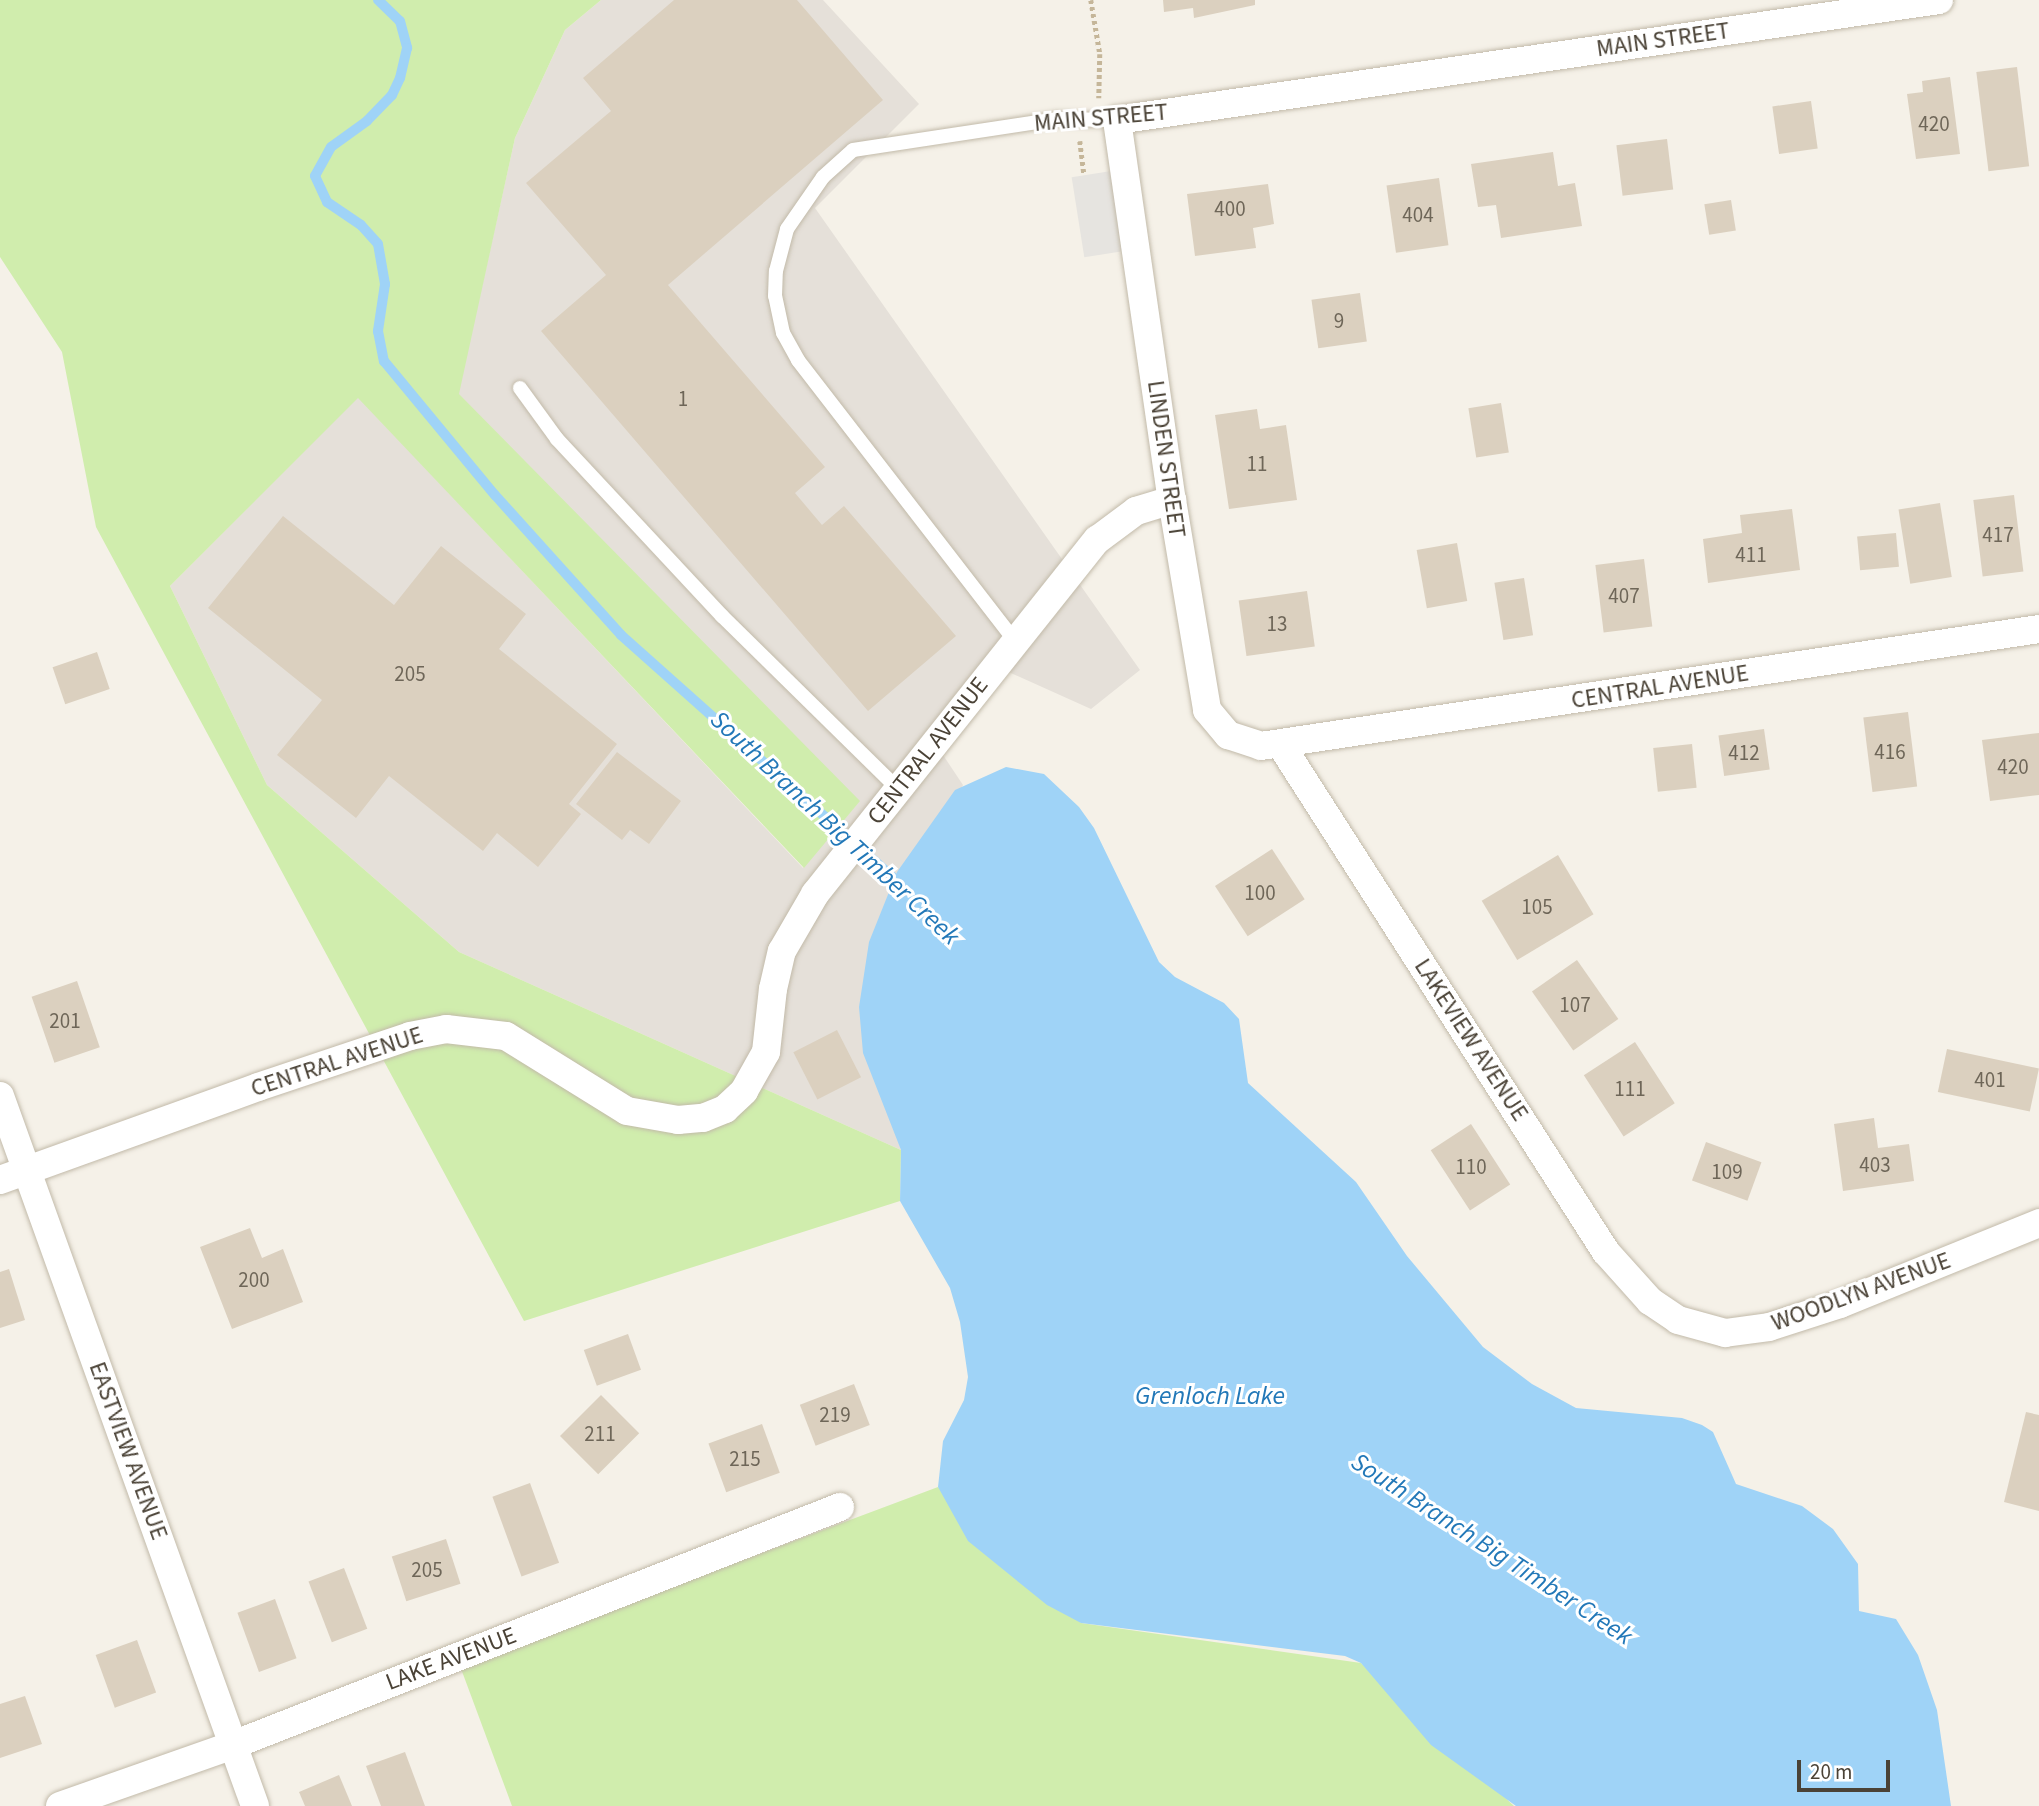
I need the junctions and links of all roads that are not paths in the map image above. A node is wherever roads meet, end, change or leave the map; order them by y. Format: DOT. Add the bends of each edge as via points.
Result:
graph roads {
  1 [pos="1939,0"];
  2 [pos="1903,2"];
  3 [pos="1118,120"];
  4 [pos="520,388"];
  5 [pos="1172,500"];
  6 [pos="2039,629"];
  7 [pos="1015,641"];
  8 [pos="1281,745"];
  9 [pos="898,789"];
  10 [pos="0,1096"];
  11 [pos="27,1170"];
  12 [pos="0,1180"];
  13 [pos="2039,1223"];
  14 [pos="1678,1320"];
  15 [pos="840,1507"];
  16 [pos="233,1745"];
  17 [pos="60,1806"];
  18 [pos="255,1806"];
  1 -- 2 [label="street, MAIN STREET"];
  2 -- 3 [label="street, MAIN STREET"];
  3 -- 5 [label="street, LINDEN STREET"];
  3 -- 7 [label="lane, MAIN STREET" via="1058,119 853,150 823,177 787,229 780,251 775,296 783,332 798,360"];
  4 -- 9 [label="lane" via="557,439 722,616"];
  5 -- 7 [label="street, CENTRAL AVENUE" via="1136,511 1097,540"];
  5 -- 8 [label="street, LINDEN STREET" via="1207,710 1228,735 1261,746"];
  6 -- 8 [label="street, CENTRAL AVENUE"];
  7 -- 9 [label="street, CENTRAL AVENUE"];
  8 -- 14 [label="street, LAKEVIEW AVENUE" via="1606,1252 1650,1301"];
  9 -- 11 [label="street, CENTRAL AVENUE" via="789,935 773,989 766,1052 757,1071 726,1109 703,1118 678,1120 627,1111 506,1036 446,1029 270,1083"];
  10 -- 11 [label="street, EASTVIEW AVENUE"];
  11 -- 12 [label="street, CENTRAL AVENUE"];
  11 -- 16 [label="street, EASTVIEW AVENUE"];
  13 -- 14 [label="street, WOODLYN AVENUE" via="1840,1304 1769,1326 1725,1333"];
  15 -- 16 [label="street, LAKE AVENUE"];
  16 -- 17 [label="street, LAKE AVENUE"];
  16 -- 18 [label="street, EASTVIEW AVENUE"];
}
